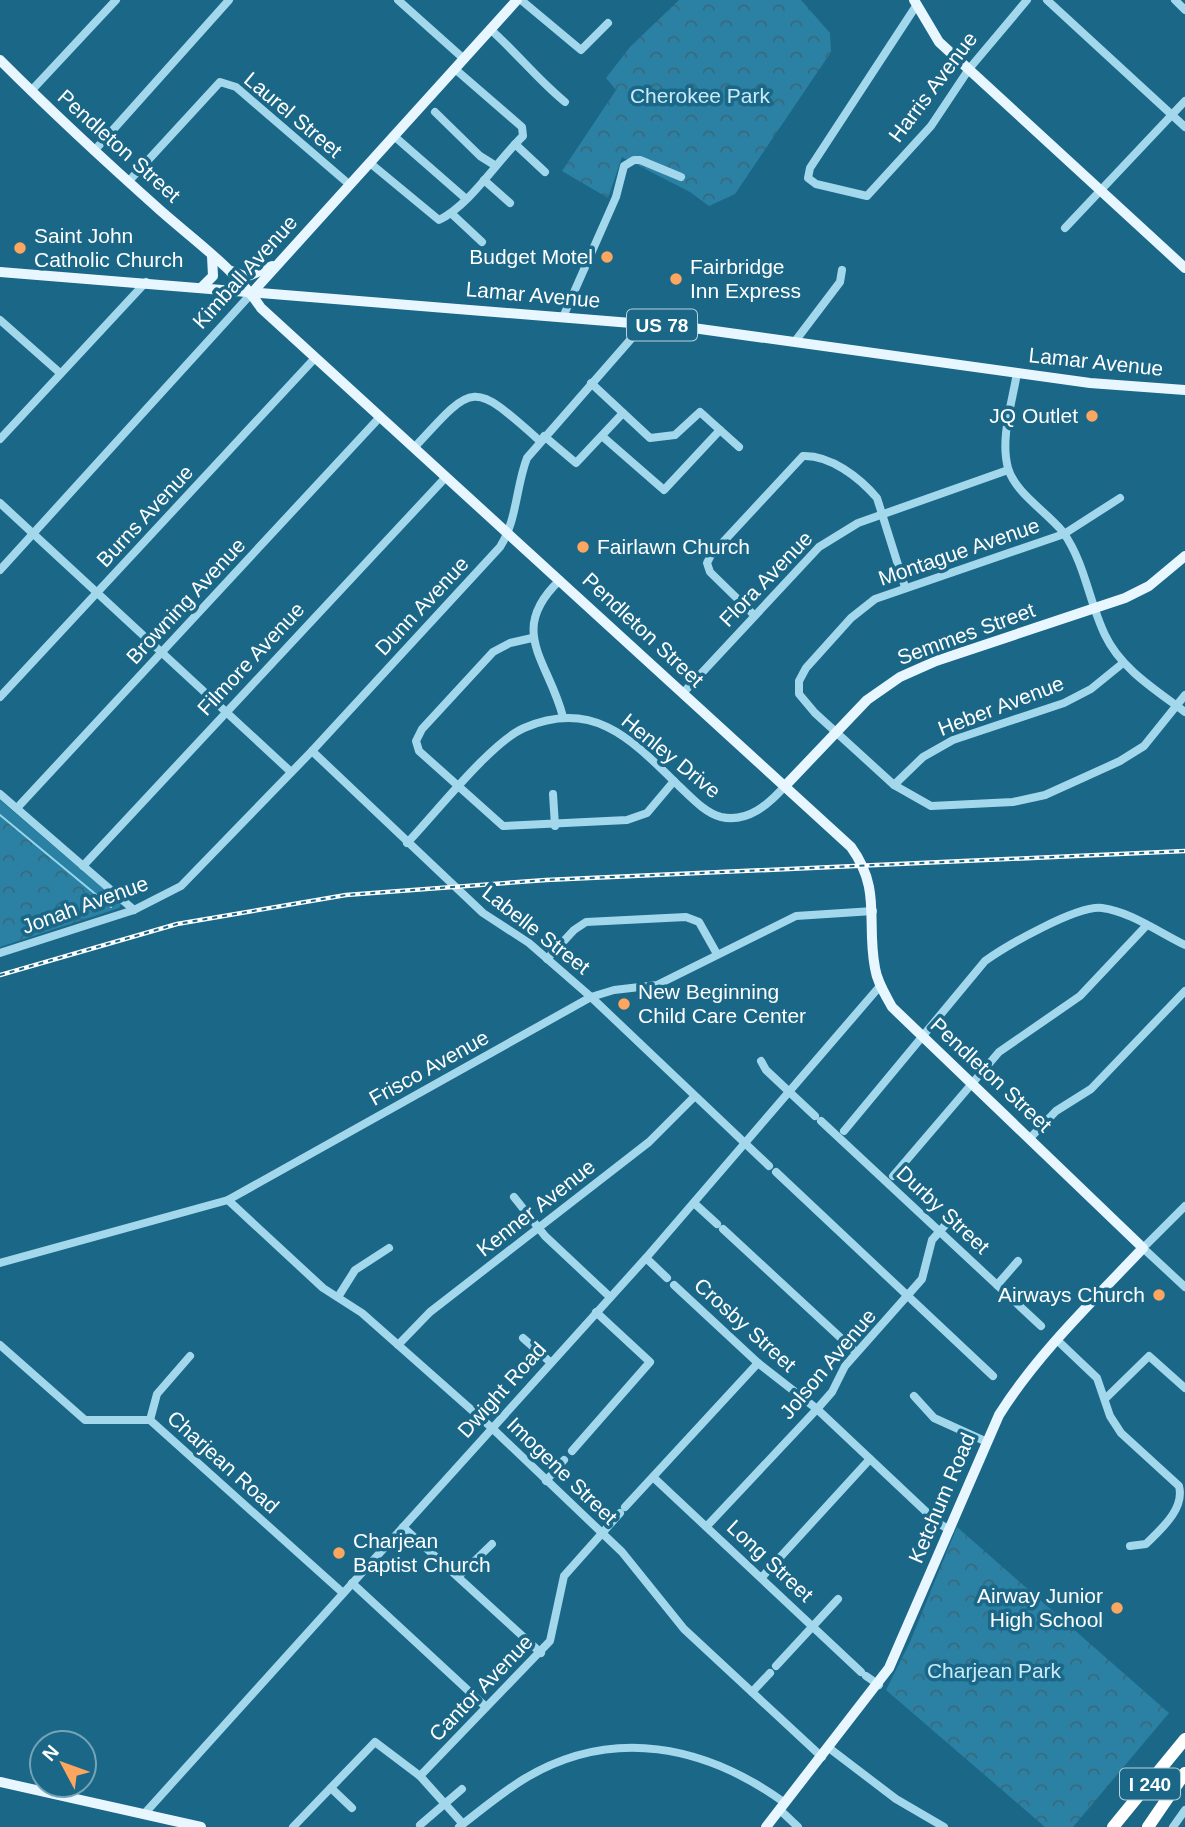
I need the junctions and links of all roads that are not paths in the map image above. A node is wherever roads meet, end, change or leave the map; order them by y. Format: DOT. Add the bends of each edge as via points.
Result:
graph roads {
  1 [pos="116,0"];
  2 [pos="229,0"];
  3 [pos="398,0"];
  4 [pos="519,0"];
  5 [pos="1027,0"];
  6 [pos="1048,0"];
  7 [pos="1175,0"];
  8 [pos="915,3"];
  9 [pos="1185,10"];
  10 [pos="608,23"];
  11 [pos="490,30"];
  12 [pos="464,59"];
  13 [pos="0,60"];
  14 [pos="455,69"];
  15 [pos="969,69"];
  16 [pos="31,91"];
  17 [pos="1185,101"];
  18 [pos="565,102"];
  19 [pos="435,112"];
  20 [pos="1172,115"];
  21 [pos="1185,127"];
  22 [pos="394,136"];
  23 [pos="514,144"];
  24 [pos="94,151"];
  25 [pos="370,163"];
  26 [pos="496,166"];
  27 [pos="545,172"];
  28 [pos="681,177"];
  29 [pos="484,180"];
  30 [pos="128,181"];
  31 [pos="350,185"];
  32 [pos="1102,191"];
  33 [pos="465,198"];
  34 [pos="510,203"];
  35 [pos="452,214"];
  36 [pos="1065,229"];
  37 [pos="482,242"];
  38 [pos="212,256"];
  39 [pos="279,263"];
  40 [pos="225,268"];
  41 [pos="1185,268"];
  42 [pos="842,270"];
  43 [pos="0,272"];
  44 [pos="146,282"];
  45 [pos="201,288"];
  46 [pos="251,294"];
  47 [pos="563,317"];
  48 [pos="0,320"];
  49 [pos="645,323"];
  50 [pos="796,340"];
  51 [pos="315,358"];
  52 [pos="60,373"];
  53 [pos="1017,373"];
  54 [pos="591,383"];
  55 [pos="1185,390"];
  56 [pos="623,413"];
  57 [pos="380,417"];
  58 [pos="720,430"];
  59 [pos="602,436"];
  60 [pos="0,439"];
  61 [pos="542,439"];
  62 [pos="739,447"];
  63 [pos="414,448"];
  64 [pos="1008,470"];
  65 [pos="446,477"];
  66 [pos="1120,498"];
  67 [pos="0,503"];
  68 [pos="881,514"];
  69 [pos="33,534"];
  70 [pos="509,534"];
  71 [pos="1064,534"];
  72 [pos="1185,556"];
  73 [pos="0,570"];
  74 [pos="560,580"];
  75 [pos="905,587"];
  76 [pos="97,593"];
  77 [pos="1096,608"];
  78 [pos="754,615"];
  79 [pos="532,638"];
  80 [pos="162,653"];
  81 [pos="1123,663"];
  82 [pos="683,693"];
  83 [pos="1185,695"];
  84 [pos="0,697"];
  85 [pos="1177,706"];
  86 [pos="226,712"];
  87 [pos="1185,712"];
  88 [pos="563,717"];
  89 [pos="835,731"];
  90 [pos="312,751"];
  91 [pos="291,772"];
  92 [pos="674,781"];
  93 [pos="894,785"];
  94 [pos="785,786"];
  95 [pos="460,787"];
  96 [pos="0,794"];
  97 [pos="553,794"];
  98 [pos="17,808"];
  99 [pos="555,826"];
  100 [pos="407,843"];
  101 [pos="83,866"];
  102 [pos="181,886"];
  103 [pos="134,910"];
  104 [pos="873,911"];
  105 [pos="1146,926"];
  106 [pos="1185,945"];
  107 [pos="0,953"];
  108 [pos="717,954"];
  109 [pos="547,959"];
  110 [pos="880,986"];
  111 [pos="1185,991"];
  112 [pos="592,998"];
  113 [pos="922,1037"];
  114 [pos="761,1060"];
  115 [pos="971,1082"];
  116 [pos="790,1092"];
  117 [pos="694,1097"];
  118 [pos="844,1131"];
  119 [pos="1031,1137"];
  120 [pos="746,1144"];
  121 [pos="893,1176"];
  122 [pos="514,1197"];
  123 [pos="228,1200"];
  124 [pos="694,1203"];
  125 [pos="1185,1206"];
  126 [pos="956,1213"];
  127 [pos="538,1228"];
  128 [pos="939,1231"];
  129 [pos="389,1248"];
  130 [pos="1143,1248"];
  131 [pos="646,1258"];
  132 [pos="1018,1261"];
  133 [pos="0,1263"];
  134 [pos="997,1285"];
  135 [pos="1185,1287"];
  136 [pos="338,1297"];
  137 [pos="610,1297"];
  138 [pos="907,1298"];
  139 [pos="596,1312"];
  140 [pos="1041,1326"];
  141 [pos="523,1338"];
  142 [pos="1057,1340"];
  143 [pos="0,1345"];
  144 [pos="398,1345"];
  145 [pos="856,1352"];
  146 [pos="190,1356"];
  147 [pos="550,1362"];
  148 [pos="758,1363"];
  149 [pos="993,1376"];
  150 [pos="1185,1388"];
  151 [pos="914,1396"];
  152 [pos="1106,1398"];
  153 [pos="817,1409"];
  154 [pos="150,1420"];
  155 [pos="492,1428"];
  156 [pos="987,1442"];
  157 [pos="572,1451"];
  158 [pos="870,1459"];
  159 [pos="564,1460"];
  160 [pos="653,1477"];
  161 [pos="546,1481"];
  162 [pos="403,1527"];
  163 [pos="707,1527"];
  164 [pos="950,1530"];
  165 [pos="602,1533"];
  166 [pos="492,1544"];
  167 [pos="1130,1546"];
  168 [pos="459,1576"];
  169 [pos="762,1577"];
  170 [pos="352,1583"];
  171 [pos="343,1593"];
  172 [pos="838,1599"];
  173 [pos="813,1626"];
  174 [pos="541,1653"];
  175 [pos="879,1685"];
  176 [pos="752,1692"];
  177 [pos="486,1707"];
  178 [pos="1185,1740"];
  179 [pos="829,1748"];
  180 [pos="822,1757"];
  181 [pos="1185,1773"];
  182 [pos="420,1776"];
  183 [pos="0,1782"];
  184 [pos="15,1787"];
  185 [pos="331,1788"];
  186 [pos="462,1789"];
  187 [pos="0,1791"];
  188 [pos="446,1804"];
  189 [pos="783,1806"];
  190 [pos="352,1808"];
  191 [pos="1185,1810"];
  192 [pos="145,1813"];
  193 [pos="420,1825"];
  194 [pos="461,1825"];
  195 [pos="201,1827"];
  196 [pos="293,1827"];
  197 [pos="766,1827"];
  198 [pos="799,1827"];
  199 [pos="944,1827"];
  200 [pos="1112,1827"];
  201 [pos="1148,1827"];
  202 [pos="1173,1827"];
  1 -- 16 [label="street"];
  2 -- 24 [label="street"];
  3 -- 12 [label="street"];
  4 -- 10 [label="street" via="581,50"];
  4 -- 11 [label="main road, Kimball Avenue"];
  5 -- 15 [label="street, Harris Avenue"];
  6 -- 20 [label="street"];
  7 -- 9 [label="street"];
  8 -- 15 [label="main road" via="939,42"];
  8 -- 15 [label="street, Harris Avenue" via="810,168 808,178 867,196 932,126"];
  11 -- 12 [label="main road, Kimball Avenue"];
  11 -- 18 [label="street"];
  12 -- 14 [label="main road, Kimball Avenue"];
  13 -- 16 [label="main road, Pendleton Street"];
  14 -- 22 [label="main road, Kimball Avenue"];
  14 -- 23 [label="street" via="522,127 523,136"];
  15 -- 32 [label="main road"];
  16 -- 24 [label="main road, Pendleton Street"];
  17 -- 20 [label="street"];
  19 -- 26 [label="street"];
  20 -- 21 [label="street"];
  20 -- 32 [label="street"];
  22 -- 25 [label="main road, Kimball Avenue"];
  22 -- 33 [label="street"];
  23 -- 26 [label="street"];
  23 -- 27 [label="street"];
  24 -- 30 [label="main road, Pendleton Street"];
  25 -- 31 [label="main road, Kimball Avenue"];
  25 -- 35 [label="street" via="439,220"];
  26 -- 29 [label="street"];
  28 -- 47 [label="street" via="640,160 624,166 616,197"];
  29 -- 33 [label="street"];
  29 -- 34 [label="street"];
  30 -- 31 [label="street, Laurel Street" via="220,82 245,94"];
  30 -- 38 [label="main road, Pendleton Street"];
  31 -- 39 [label="main road, Kimball Avenue"];
  32 -- 36 [label="street"];
  32 -- 41 [label="main road"];
  33 -- 35 [label="street"];
  35 -- 37 [label="street"];
  38 -- 40 [label="main road, Pendleton Street"];
  38 -- 45 [label="main road" via="213,276"];
  39 -- 40 [label="main road" via="246,277"];
  39 -- 46 [label="main road, Kimball Avenue"];
  40 -- 46 [label="main road, Pendleton Street"];
  42 -- 50 [label="street" via="840,282"];
  43 -- 44 [label="main road, Lamar Avenue / US 78"];
  44 -- 45 [label="main road, Lamar Avenue / US 78"];
  44 -- 52 [label="street"];
  45 -- 46 [label="main road, Lamar Avenue / US 78"];
  46 -- 47 [label="main road, Lamar Avenue / US 78"];
  46 -- 51 [label="main road, Pendleton Street"];
  46 -- 69 [label="street, Kimball Avenue"];
  47 -- 49 [label="main road, Lamar Avenue / US 78"];
  48 -- 52 [label="street"];
  49 -- 50 [label="main road, Lamar Avenue / US 78"];
  49 -- 54 [label="street"];
  50 -- 53 [label="main road, Lamar Avenue / US 78"];
  51 -- 57 [label="main road, Pendleton Street"];
  51 -- 76 [label="street, Burns Avenue"];
  52 -- 60 [label="street"];
  53 -- 55 [label="main road, Lamar Avenue / US 78"];
  53 -- 64 [label="street" via="1005,448"];
  54 -- 56 [label="street"];
  54 -- 61 [label="street"];
  56 -- 58 [label="street" via="650,438 680,432 700,412"];
  56 -- 59 [label="street"];
  57 -- 63 [label="main road, Pendleton Street"];
  57 -- 80 [label="street, Browning Avenue"];
  58 -- 59 [label="street" via="662,490"];
  58 -- 62 [label="street"];
  59 -- 61 [label="street" via="576,463"];
  61 -- 63 [label="street" via="495,402 467,396"];
  61 -- 70 [label="street" via="519,478"];
  63 -- 65 [label="main road, Pendleton Street"];
  64 -- 68 [label="street, Flora Avenue"];
  64 -- 71 [label="street"];
  65 -- 70 [label="main road, Pendleton Street"];
  65 -- 86 [label="street, Filmore Avenue"];
  66 -- 71 [label="street, Montague Avenue"];
  67 -- 69 [label="street"];
  68 -- 75 [label="street"];
  68 -- 78 [label="street, Flora Avenue" via="838,532 819,547"];
  68 -- 78 [label="street" via="877,498 867,486 818,455 803,456 707,563 710,572"];
  69 -- 73 [label="street, Kimball Avenue"];
  69 -- 76 [label="street"];
  70 -- 74 [label="main road, Pendleton Street"];
  70 -- 90 [label="street, Dunn Avenue"];
  71 -- 75 [label="street, Montague Avenue"];
  71 -- 77 [label="street"];
  72 -- 77 [label="main road, Semmes Street" via="1149,586"];
  74 -- 79 [label="street" via="539,606"];
  74 -- 82 [label="main road, Pendleton Street"];
  75 -- 89 [label="street, Montague Avenue" via="859,611 801,674 802,700"];
  76 -- 80 [label="street"];
  76 -- 84 [label="street, Burns Avenue"];
  77 -- 81 [label="street" via="1105,635"];
  77 -- 89 [label="main road, Semmes Street" via="900,677"];
  78 -- 82 [label="street, Flora Avenue"];
  79 -- 88 [label="street" via="557,692"];
  79 -- 95 [label="street" via="493,652 416,741 419,751"];
  80 -- 86 [label="street"];
  80 -- 98 [label="street, Browning Avenue"];
  81 -- 85 [label="street"];
  81 -- 93 [label="street, Heber Avenue" via="1091,689 1064,703 953,740 923,757"];
  82 -- 94 [label="main road, Pendleton Street"];
  83 -- 85 [label="street, Montague Avenue"];
  85 -- 87 [label="street"];
  85 -- 93 [label="street, Montague Avenue" via="1144,746 1045,795 1013,802 931,806"];
  86 -- 91 [label="street"];
  86 -- 101 [label="street, Filmore Avenue"];
  88 -- 92 [label="street, Henley Drive" via="583,717 607,725 630,739"];
  88 -- 95 [label="street, Henley Drive" via="523,729 501,742"];
  89 -- 93 [label="street, Montague Avenue"];
  89 -- 94 [label="main road, Semmes Street"];
  90 -- 91 [label="street, Dunn Avenue"];
  90 -- 100 [label="street, Labelle Street"];
  91 -- 102 [label="street, Dunn Avenue"];
  92 -- 94 [label="street, Henley Drive" via="699,805 721,817 743,816 766,807"];
  92 -- 99 [label="street" via="647,813 626,820"];
  94 -- 104 [label="main road, Pendleton Street" via="851,848 870,884"];
  95 -- 99 [label="street" via="503,826"];
  95 -- 100 [label="street, Henley Drive"];
  96 -- 98 [label="street"];
  97 -- 99 [label="street"];
  98 -- 101 [label="street"];
  100 -- 109 [label="street, Labelle Street" via="475,906"];
  101 -- 103 [label="street"];
  102 -- 103 [label="street, Jonah Avenue"];
  103 -- 107 [label="street, Jonah Avenue"];
  104 -- 108 [label="street, Frisco Avenue" via="796,916"];
  104 -- 110 [label="main road, Pendleton Street" via="874,966"];
  105 -- 106 [label="street"];
  105 -- 113 [label="street" via="1098,907 1001,949 985,961"];
  105 -- 115 [label="street" via="1080,996 1020,1035"];
  108 -- 109 [label="street" via="699,922 686,917 586,922"];
  108 -- 112 [label="street, Frisco Avenue" via="657,985 614,990"];
  109 -- 112 [label="street, Labelle Street"];
  110 -- 113 [label="main road, Pendleton Street" via="900,1017"];
  110 -- 116 [label="street, Dwight Road"];
  111 -- 119 [label="street" via="1091,1089 1056,1111"];
  112 -- 117 [label="street, Labelle Street"];
  112 -- 123 [label="street, Frisco Avenue"];
  113 -- 115 [label="main road, Pendleton Street"];
  113 -- 118 [label="street"];
  114 -- 116 [label="street, Durby Street"];
  115 -- 119 [label="main road, Pendleton Street"];
  115 -- 121 [label="street"];
  116 -- 120 [label="street, Dwight Road"];
  116 -- 128 [label="street, Durby Street"];
  117 -- 120 [label="street, Labelle Street"];
  117 -- 127 [label="street, Kenner Avenue" via="649,1142"];
  119 -- 130 [label="main road, Pendleton Street"];
  120 -- 124 [label="street, Dwight Road"];
  120 -- 138 [label="street, Labelle Street"];
  122 -- 127 [label="street"];
  123 -- 133 [label="street, Frisco Avenue"];
  123 -- 136 [label="street, Imogene Street"];
  124 -- 131 [label="street, Dwight Road"];
  124 -- 145 [label="street"];
  125 -- 130 [label="street, Ketchum Road"];
  126 -- 128 [label="street, Jolson Avenue"];
  127 -- 137 [label="street"];
  127 -- 144 [label="street, Kenner Avenue" via="430,1312"];
  128 -- 134 [label="street, Durby Street"];
  128 -- 138 [label="street, Jolson Avenue" via="927,1251 922,1279"];
  129 -- 136 [label="street" via="355,1270"];
  130 -- 135 [label="street"];
  130 -- 142 [label="main road, Ketchum Road"];
  131 -- 137 [label="street, Dwight Road"];
  131 -- 148 [label="street, Crosby Street"];
  132 -- 134 [label="street"];
  134 -- 140 [label="street, Durby Street"];
  136 -- 144 [label="street, Imogene Street"];
  137 -- 139 [label="street, Dwight Road"];
  138 -- 145 [label="street, Jolson Avenue"];
  138 -- 149 [label="street, Labelle Street"];
  139 -- 147 [label="street, Dwight Road"];
  139 -- 157 [label="street" via="650,1362"];
  141 -- 147 [label="street"];
  142 -- 152 [label="street" via="1087,1366"];
  142 -- 156 [label="main road, Ketchum Road" via="1013,1392"];
  143 -- 154 [label="street, Charjean Road" via="85,1420"];
  144 -- 155 [label="street, Imogene Street"];
  145 -- 153 [label="street, Jolson Avenue"];
  146 -- 154 [label="street" via="157,1394"];
  147 -- 155 [label="street, Dwight Road"];
  148 -- 153 [label="street, Crosby Street"];
  148 -- 160 [label="street, Cantor Avenue"];
  150 -- 152 [label="street" via="1149,1356"];
  151 -- 156 [label="street" via="934,1418"];
  152 -- 167 [label="street" via="1121,1433 1179,1486 1182,1494 1178,1510 1146,1544"];
  153 -- 158 [label="street, Crosby Street"];
  153 -- 163 [label="street, Jolson Avenue"];
  154 -- 171 [label="street, Charjean Road"];
  155 -- 161 [label="street, Imogene Street"];
  155 -- 162 [label="street, Dwight Road"];
  156 -- 164 [label="main road, Ketchum Road"];
  158 -- 164 [label="street, Crosby Street"];
  158 -- 169 [label="street"];
  159 -- 161 [label="street"];
  160 -- 163 [label="street, Long Street"];
  160 -- 165 [label="street, Cantor Avenue"];
  161 -- 165 [label="street, Imogene Street"];
  162 -- 168 [label="street"];
  162 -- 170 [label="street, Dwight Road"];
  163 -- 169 [label="street, Long Street"];
  164 -- 175 [label="main road, Ketchum Road"];
  165 -- 174 [label="street, Cantor Avenue" via="564,1576 550,1642"];
  165 -- 176 [label="street, Imogene Street" via="676,1621"];
  166 -- 168 [label="street"];
  168 -- 174 [label="street"];
  169 -- 173 [label="street, Long Street"];
  170 -- 171 [label="street, Dwight Road"];
  170 -- 177 [label="street"];
  171 -- 192 [label="street, Dwight Road"];
  172 -- 173 [label="street"];
  173 -- 175 [label="street, Long Street"];
  173 -- 176 [label="street"];
  174 -- 177 [label="street, Cantor Avenue"];
  175 -- 179 [label="main road, Ketchum Road"];
  176 -- 180 [label="street, Imogene Street"];
  177 -- 182 [label="street, Cantor Avenue"];
  178 -- 200 [label="highway, I 240"];
  179 -- 180 [label="main road, Ketchum Road"];
  179 -- 199 [label="street" via="896,1799"];
  180 -- 189 [label="main road, Ketchum Road"];
  181 -- 201 [label="highway, I 240"];
  182 -- 185 [label="street" via="375,1742"];
  182 -- 188 [label="street"];
  183 -- 184 [label="main road"];
  184 -- 187 [label="main road"];
  184 -- 192 [label="main road"];
  185 -- 190 [label="street"];
  185 -- 196 [label="street"];
  186 -- 188 [label="street"];
  188 -- 193 [label="street"];
  188 -- 194 [label="street"];
  189 -- 194 [label="street" via="736,1771 711,1761 618,1746 586,1753 525,1778"];
  189 -- 197 [label="main road, Ketchum Road"];
  189 -- 198 [label="street"];
  191 -- 202 [label="street"];
  192 -- 195 [label="main road"];
}
